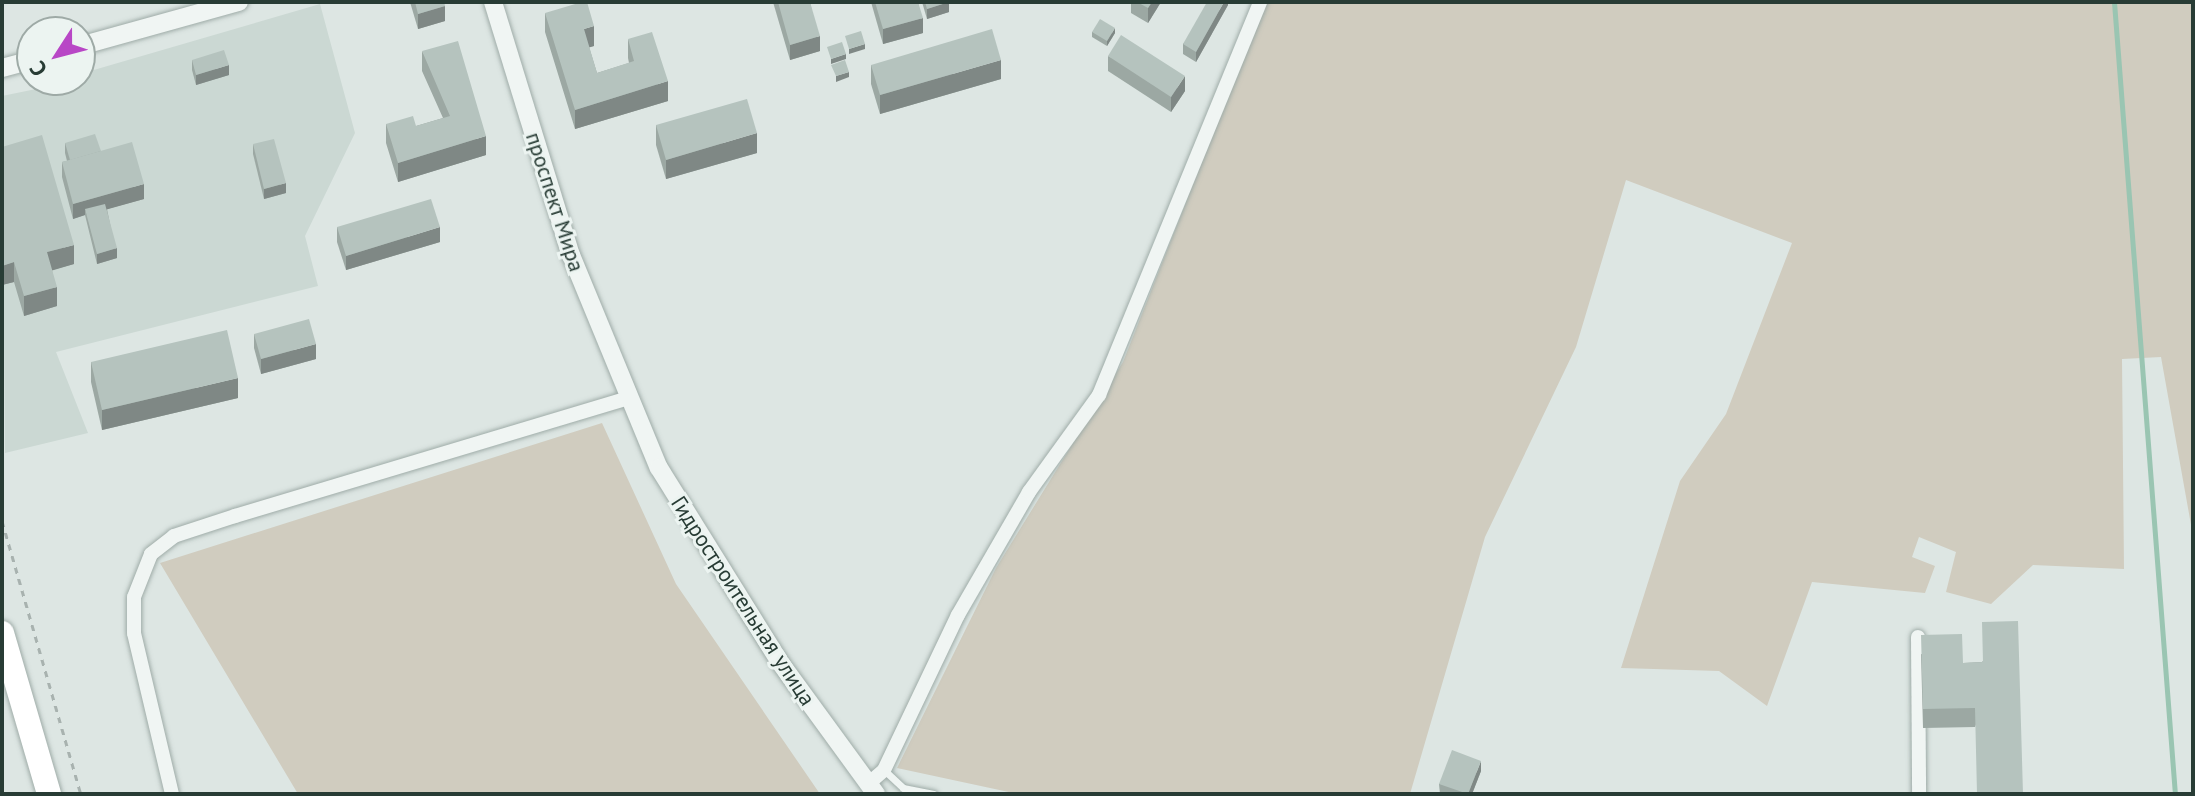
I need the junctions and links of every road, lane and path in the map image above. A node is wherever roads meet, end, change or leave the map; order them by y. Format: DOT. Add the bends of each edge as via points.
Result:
graph roads {
  1 [pos="239,2"];
  2 [pos="493,2"];
  3 [pos="1260,2"];
  4 [pos="96,42"];
  5 [pos="628,398"];
  6 [pos="2,521"];
  7 [pos="2,633"];
  8 [pos="1918,637"];
  9 [pos="884,770"];
  10 [pos="872,789"];
  11 [pos="49,794"];
  12 [pos="81,794"];
  13 [pos="172,794"];
  14 [pos="933,794"];
  15 [pos="1919,794"];
  1 -- 4 [label="street"];
  2 -- 5 [label="street, проспект Мира" via="571,255"];
  3 -- 9 [label="street" via="1113,368 958,615"];
  5 -- 10 [label="street, Гидростроительная улица" via="696,534"];
  5 -- 13 [label="street" via="235,516 174,536 151,554 134,597 134,633"];
  6 -- 12 [label="path"];
  7 -- 11 [label="main road"];
  8 -- 15 [label="street"];
  9 -- 10 [label="street"];
  9 -- 14 [label="lane" via="903,788"];
}
